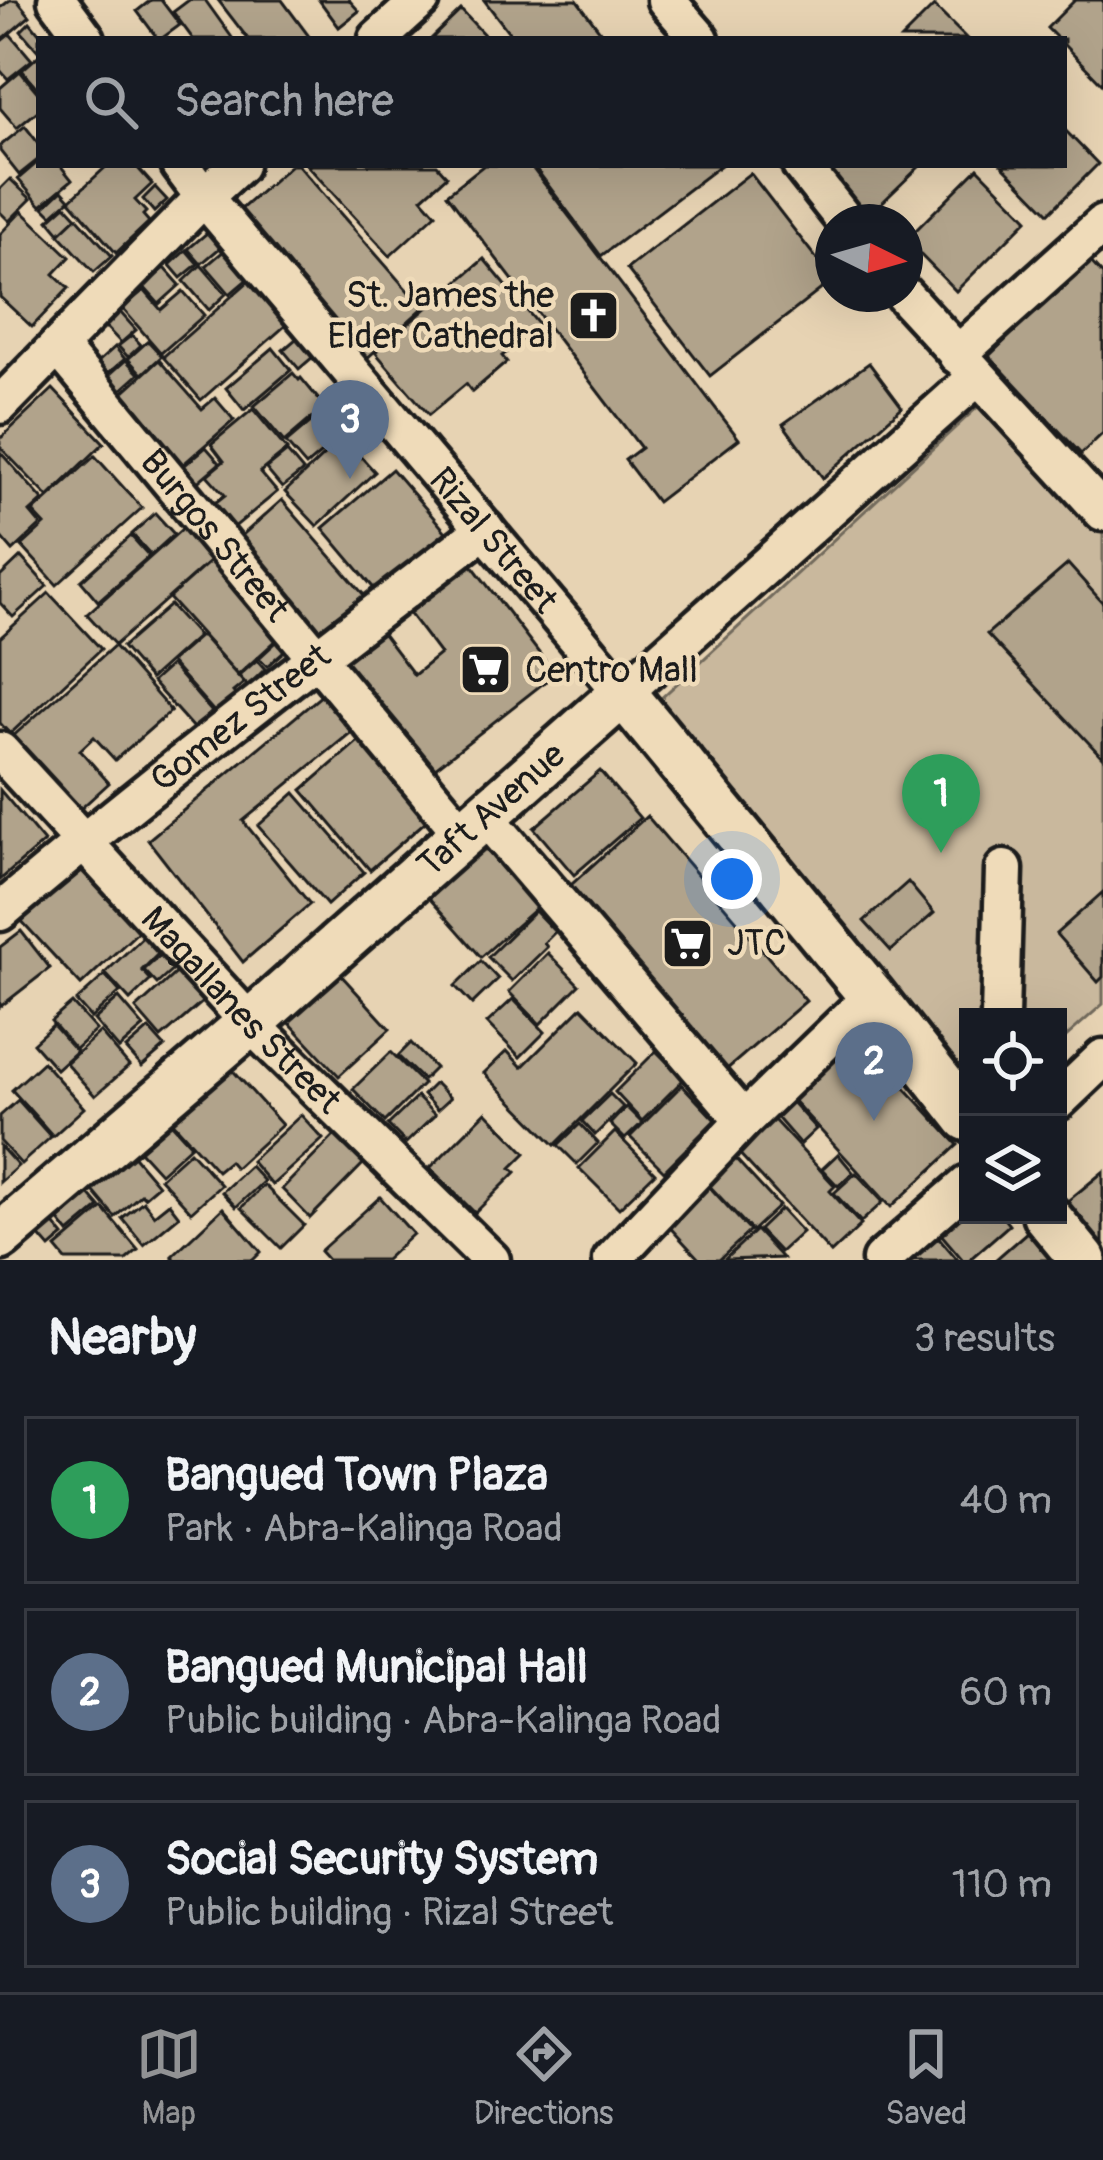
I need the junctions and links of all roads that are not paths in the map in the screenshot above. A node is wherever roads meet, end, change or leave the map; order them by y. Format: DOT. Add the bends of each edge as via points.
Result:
graph roads {
  1 [pos="57,0"];
  2 [pos="421,0"];
  3 [pos="666,0"];
  4 [pos="84,36"];
  5 [pos="381,36"];
  6 [pos="697,36"];
  7 [pos="182,168"];
  8 [pos="236,168"];
  9 [pos="803,168"];
  10 [pos="204,197"];
  11 [pos="832,204"];
  12 [pos="1103,224"];
  13 [pos="919,312"];
  14 [pos="58,346"];
  15 [pos="967,366"];
  16 [pos="0,405"];
  17 [pos="1103,512"];
  18 [pos="485,529"];
  19 [pos="315,658"];
  20 [pos="623,693"];
  21 [pos="0,751"];
  22 [pos="473,824"];
  23 [pos="85,840"];
  24 [pos="1004,869"];
  25 [pos="0,912"];
  26 [pos="872,996"];
  27 [pos="1000,1008"];
  28 [pos="250,1023"];
  29 [pos="1103,1058"];
  30 [pos="1067,1092"];
  31 [pos="966,1116"];
  32 [pos="744,1120"];
  33 [pos="959,1192"];
  34 [pos="1053,1224"];
  35 [pos="0,1237"];
  36 [pos="490,1260"];
  37 [pos="611,1260"];
  38 [pos="881,1260"];
  39 [pos="1083,1260"];
  1 -- 4 [label="street"];
  2 -- 5 [label="street"];
  3 -- 6 [label="street"];
  7 -- 10 [label="street, Rizal Street"];
  8 -- 10 [label="street"];
  9 -- 11 [label="street"];
  10 -- 14 [label="street"];
  10 -- 18 [label="street, Rizal Street"];
  12 -- 15 [label="street, Taft Avenue"];
  13 -- 15 [label="street"];
  14 -- 16 [label="street"];
  14 -- 19 [label="street, Burgos Street"];
  15 -- 17 [label="street"];
  15 -- 20 [label="street, Taft Avenue"];
  18 -- 19 [label="street, Gomez Street"];
  18 -- 20 [label="street, Rizal Street"];
  19 -- 22 [label="street, Burgos Street"];
  19 -- 23 [label="street, Gomez Street"];
  20 -- 22 [label="main road, Taft Avenue"];
  20 -- 26 [label="main road"];
  21 -- 23 [label="street, Magallanes Street"];
  22 -- 28 [label="main road, Taft Avenue"];
  22 -- 32 [label="street, Burgos Street"];
  23 -- 25 [label="street, Gomez Street"];
  23 -- 28 [label="street, Magallanes Street"];
  24 -- 27 [label="street"];
  26 -- 31 [label="main road"];
  26 -- 32 [label="street"];
  28 -- 35 [label="main road, Taft Avenue"];
  28 -- 36 [label="street, Magallanes Street"];
  29 -- 30 [label="street"];
  32 -- 37 [label="street"];
  33 -- 38 [label="street"];
  34 -- 39 [label="main road"];
}
